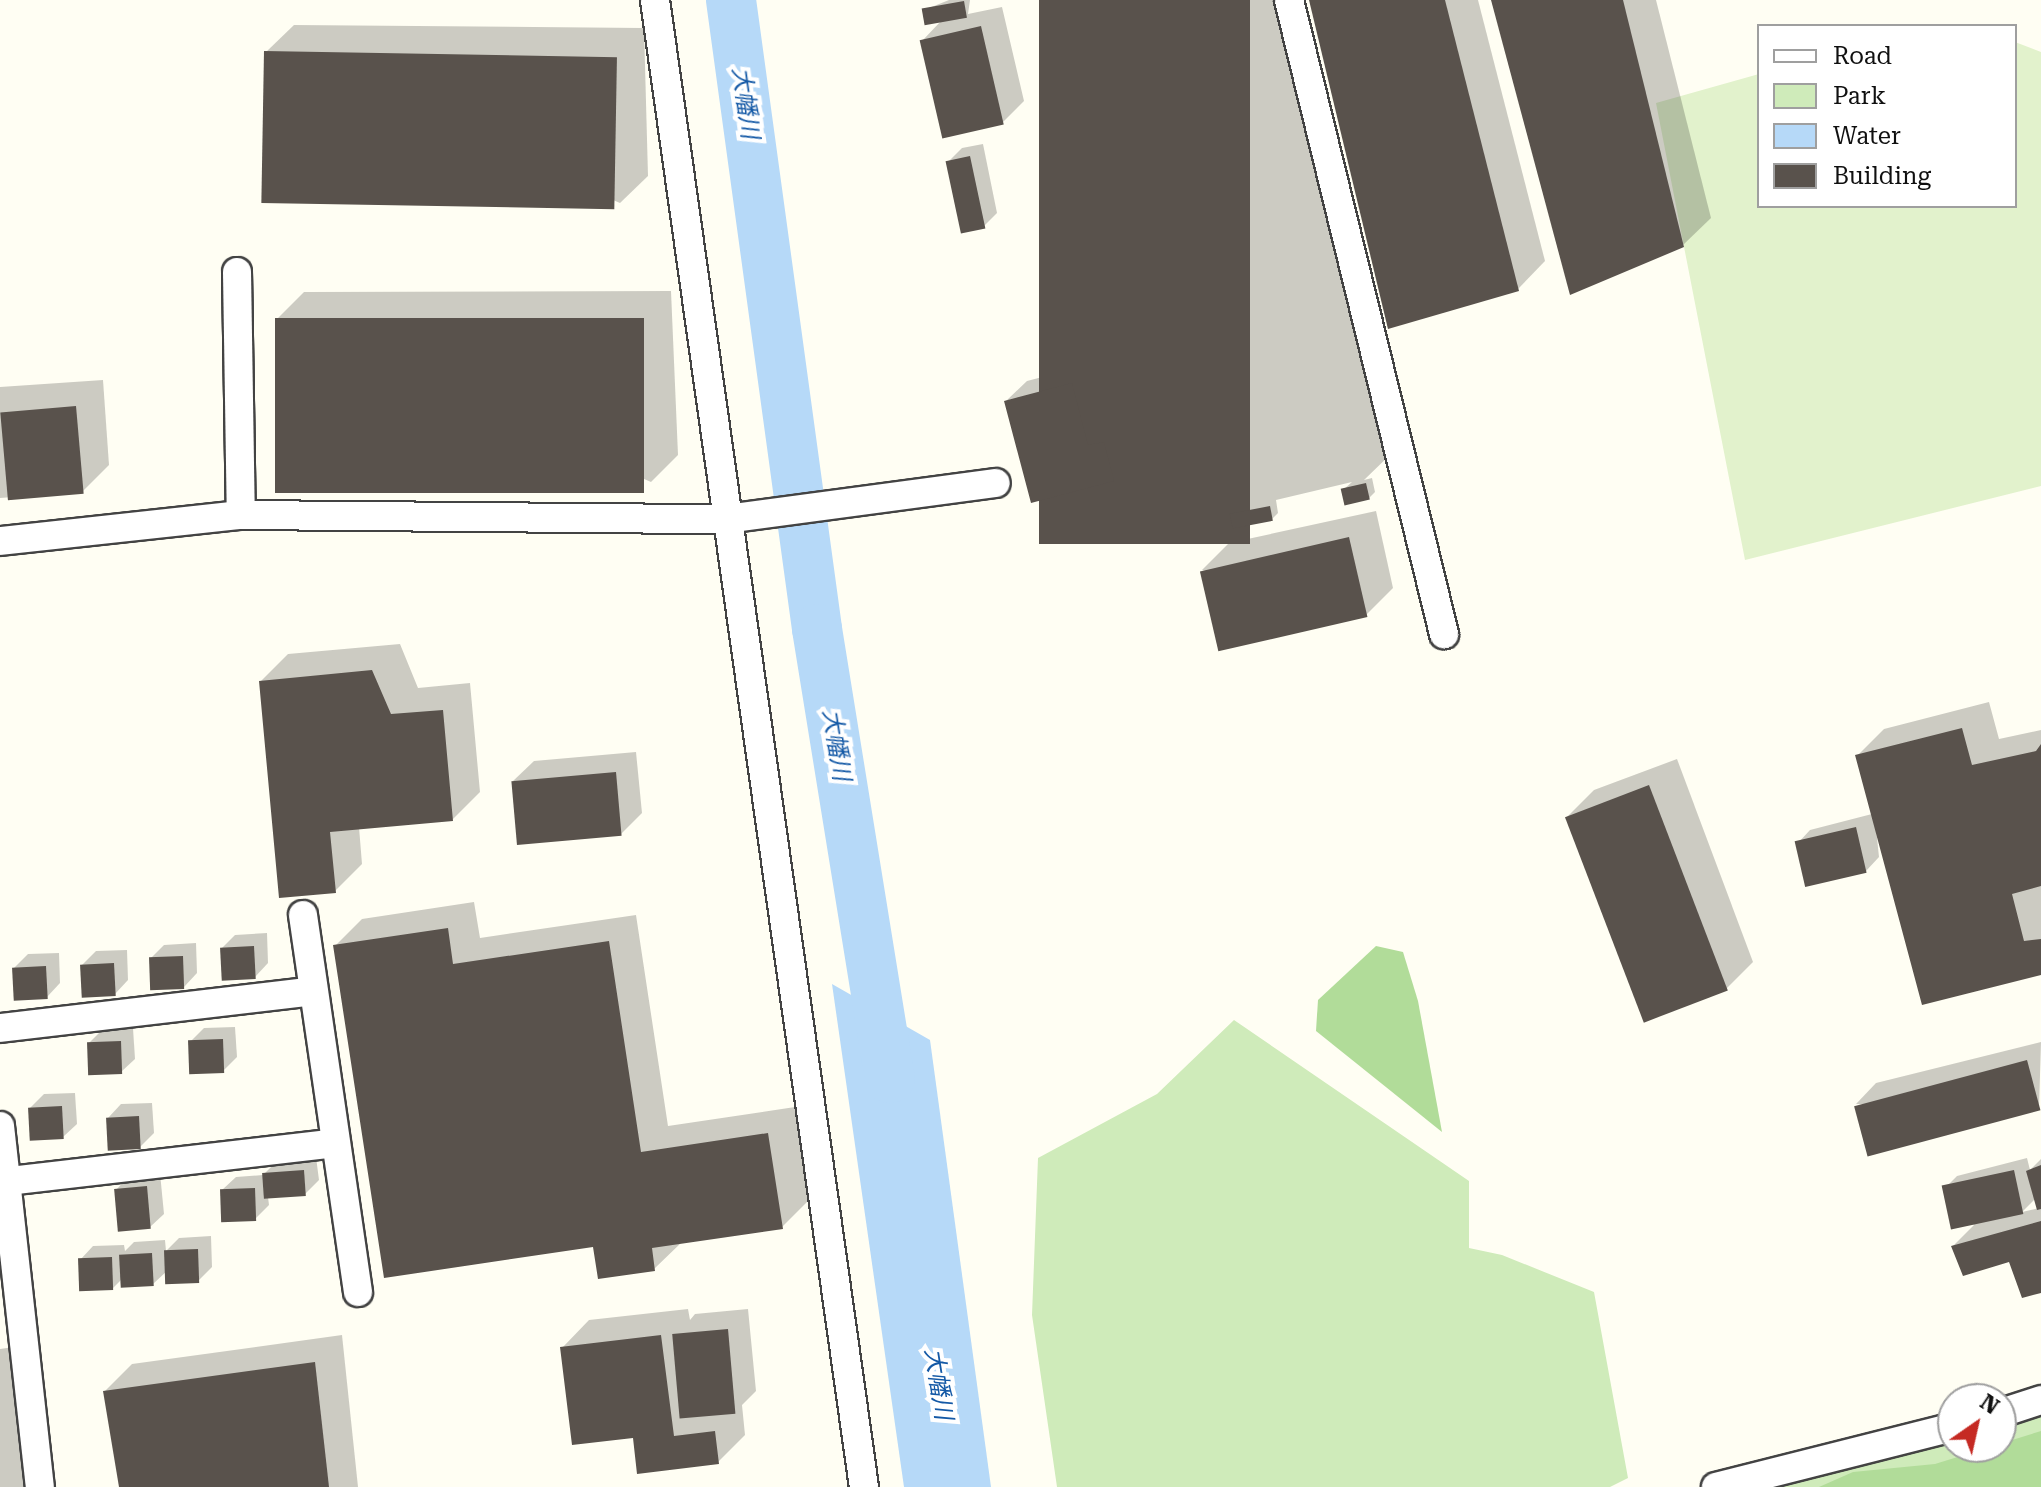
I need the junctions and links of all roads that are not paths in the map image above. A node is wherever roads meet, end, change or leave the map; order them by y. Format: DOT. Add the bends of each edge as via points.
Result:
graph roads {
  1 [pos="655,0"];
  2 [pos="1289,0"];
  3 [pos="237,272"];
  4 [pos="996,483"];
  5 [pos="241,515"];
  6 [pos="726,519"];
  7 [pos="0,541"];
  8 [pos="1444,634"];
  9 [pos="303,915"];
  10 [pos="313,991"];
  11 [pos="0,1028"];
  12 [pos="0,1126"];
  13 [pos="335,1143"];
  14 [pos="4,1182"];
  15 [pos="358,1292"];
  16 [pos="2041,1400"];
  17 [pos="2017,1408"];
  18 [pos="1937,1431"];
  19 [pos="40,1487"];
  20 [pos="864,1487"];
  21 [pos="1716,1487"];
  1 -- 6 [label="street"];
  2 -- 8 [label="street"];
  3 -- 5 [label="street"];
  4 -- 6 [label="street"];
  5 -- 6 [label="street"];
  5 -- 7 [label="street"];
  6 -- 20 [label="street"];
  9 -- 10 [label="street"];
  10 -- 11 [label="street"];
  10 -- 13 [label="street"];
  12 -- 14 [label="street"];
  13 -- 14 [label="street"];
  13 -- 15 [label="street"];
  14 -- 19 [label="street"];
  16 -- 17 [label="street"];
  18 -- 21 [label="street"];
}
